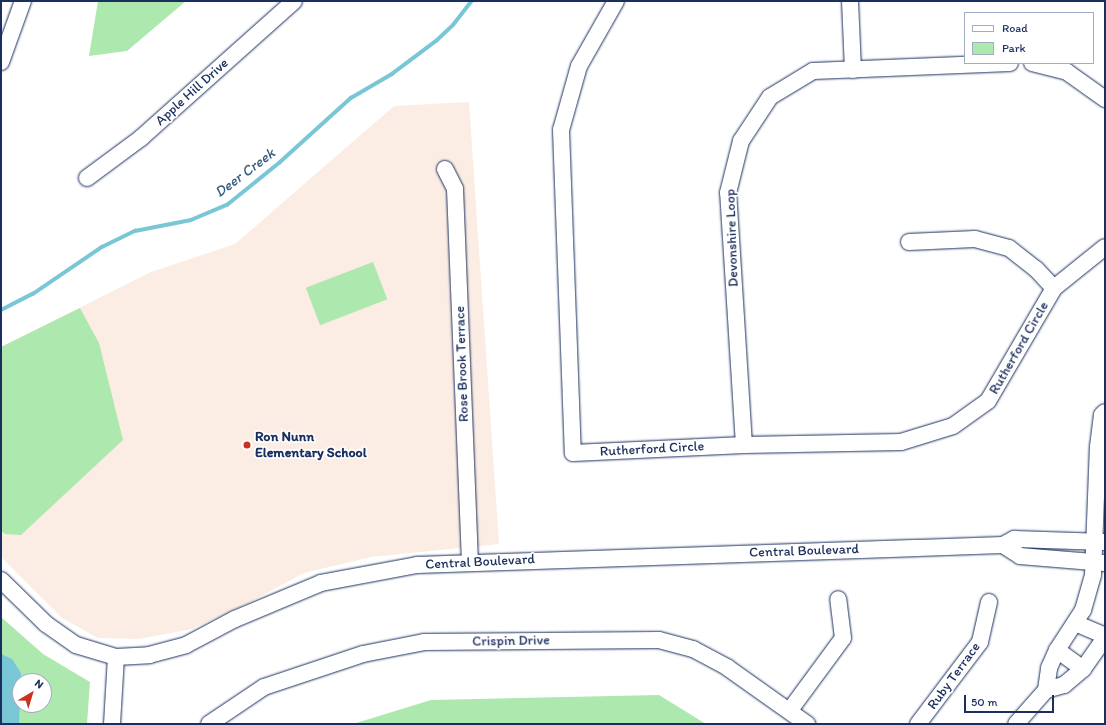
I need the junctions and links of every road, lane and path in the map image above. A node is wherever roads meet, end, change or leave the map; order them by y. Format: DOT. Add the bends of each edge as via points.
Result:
graph roads {
  1 [pos="23,1"];
  2 [pos="294,1"];
  3 [pos="616,1"];
  4 [pos="850,1"];
  5 [pos="1,62"];
  6 [pos="988,64"];
  7 [pos="1036,64"];
  8 [pos="853,70"];
  9 [pos="1105,99"];
  10 [pos="445,169"];
  11 [pos="87,178"];
  12 [pos="909,242"];
  13 [pos="1105,247"];
  14 [pos="1054,288"];
  15 [pos="1105,412"];
  16 [pos="744,445"];
  17 [pos="1102,447"];
  18 [pos="1101,482"];
  19 [pos="1099,542"];
  20 [pos="1003,545"];
  21 [pos="470,562"];
  22 [pos="1099,562"];
  23 [pos="1,580"];
  24 [pos="838,599"];
  25 [pos="989,602"];
  26 [pos="1075,623"];
  27 [pos="1105,637"];
  28 [pos="1057,650"];
  29 [pos="116,657"];
  30 [pos="1083,669"];
  31 [pos="1046,690"];
  32 [pos="790,710"];
  33 [pos="112,724"];
  34 [pos="209,724"];
  35 [pos="807,724"];
  36 [pos="918,724"];
  37 [pos="1016,724"];
  1 -- 5 [label="street"];
  2 -- 11 [label="street, Apple Hill Drive" via="141,138"];
  3 -- 16 [label="street, Rutherford Circle" via="579,66 561,130 573,453"];
  4 -- 8 [label="street"];
  6 -- 8 [label="street, Devonshire Loop"];
  7 -- 9 [label="street" via="1067,72"];
  8 -- 16 [label="street, Devonshire Loop" via="813,71 770,97 741,141 728,193"];
  10 -- 21 [label="street, Rose Brook Terrace" via="455,189"];
  12 -- 14 [label="street" via="975,239 1009,248 1036,269"];
  13 -- 14 [label="street, Rutherford Circle"];
  14 -- 16 [label="street, Rutherford Circle" via="988,401 952,426 901,442"];
  15 -- 17 [label="street" via="1102,415"];
  17 -- 18 [label="street"];
  18 -- 19 [label="street"];
  19 -- 20 [label="street, Central Boulevard" via="1014,538"];
  19 -- 22 [label="street"];
  20 -- 21 [label="street, Central Boulevard"];
  20 -- 22 [label="street" via="1020,556"];
  21 -- 29 [label="street, Central Boulevard" via="417,565 321,583 235,619 186,645 148,655"];
  22 -- 26 [label="street" via="1083,610"];
  23 -- 29 [label="street, Central Boulevard" via="46,624 76,645"];
  24 -- 32 [label="street" via="843,638"];
  25 -- 36 [label="street, Ruby Terrace" via="980,642"];
  26 -- 27 [label="street"];
  26 -- 28 [label="street"];
  27 -- 30 [label="street"];
  28 -- 30 [label="street"];
  28 -- 31 [label="street" via="1049,668"];
  29 -- 33 [label="street"];
  30 -- 31 [label="street" via="1064,685"];
  31 -- 37 [label="street"];
  32 -- 34 [label="street, Crispin Drive" via="728,668 700,653 659,640 424,642 363,654 264,687"];
  32 -- 35 [label="street, Crispin Drive"];
}
